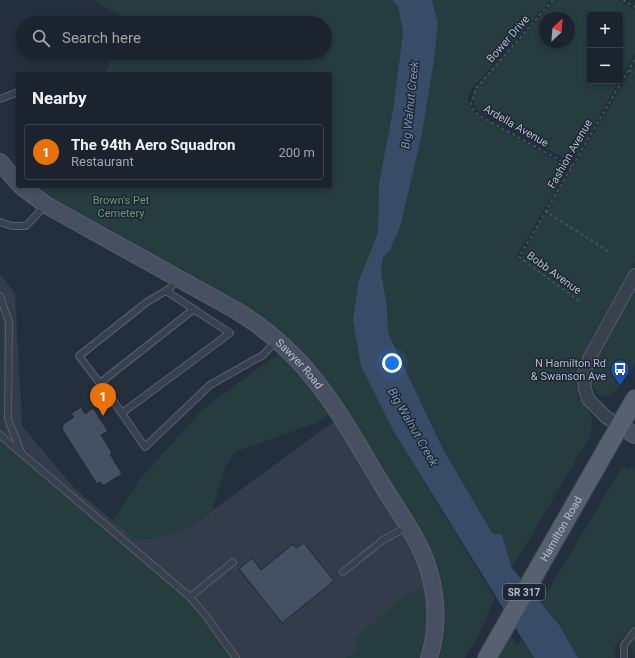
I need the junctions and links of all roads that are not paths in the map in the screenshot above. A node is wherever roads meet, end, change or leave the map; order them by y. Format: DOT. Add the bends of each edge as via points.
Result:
graph roads {
  1 [pos="16,93"];
  2 [pos="0,99"];
  3 [pos="0,162"];
  4 [pos="16,181"];
  5 [pos="24,188"];
  6 [pos="46,205"];
  7 [pos="0,222"];
  8 [pos="635,275"];
  9 [pos="178,278"];
  10 [pos="166,291"];
  11 [pos="0,296"];
  12 [pos="194,309"];
  13 [pos="277,340"];
  14 [pos="100,382"];
  15 [pos="635,399"];
  16 [pos="122,413"];
  17 [pos="628,430"];
  18 [pos="0,435"];
  19 [pos="22,454"];
  20 [pos="408,527"];
  21 [pos="233,562"];
  22 [pos="343,572"];
  23 [pos="190,597"];
  24 [pos="635,631"];
  25 [pos="489,653"];
  26 [pos="236,658"];
  27 [pos="429,658"];
  28 [pos="624,658"];
  1 -- 2 [label="lane"];
  3 -- 4 [label="street"];
  5 -- 6 [label="street, Sawyer Road"];
  6 -- 7 [label="lane" via="26,226 12,226"];
  6 -- 9 [label="street, Sawyer Road"];
  8 -- 17 [label="street" via="593,351 584,373 588,400 606,417"];
  9 -- 10 [label="lane"];
  9 -- 13 [label="street, Sawyer Road" via="257,324"];
  10 -- 12 [label="lane"];
  10 -- 14 [label="lane" via="147,302 79,356"];
  11 -- 19 [label="lane" via="9,322 8,419"];
  12 -- 14 [label="lane"];
  12 -- 16 [label="lane" via="230,334"];
  13 -- 16 [label="lane" via="262,355 210,386 145,447"];
  13 -- 20 [label="street, Sawyer Road" via="324,392"];
  14 -- 16 [label="lane"];
  15 -- 17 [label="main road, Hamilton Road / SR 317"];
  17 -- 25 [label="main road, Hamilton Road / SR 317" via="556,536"];
  18 -- 19 [label="lane"];
  19 -- 23 [label="lane"];
  20 -- 22 [label="lane" via="383,540"];
  20 -- 27 [label="street, Sawyer Road" via="422,552 433,588 435,621"];
  21 -- 23 [label="lane"];
  23 -- 26 [label="lane"];
  24 -- 28 [label="lane" via="624,645"];
}
